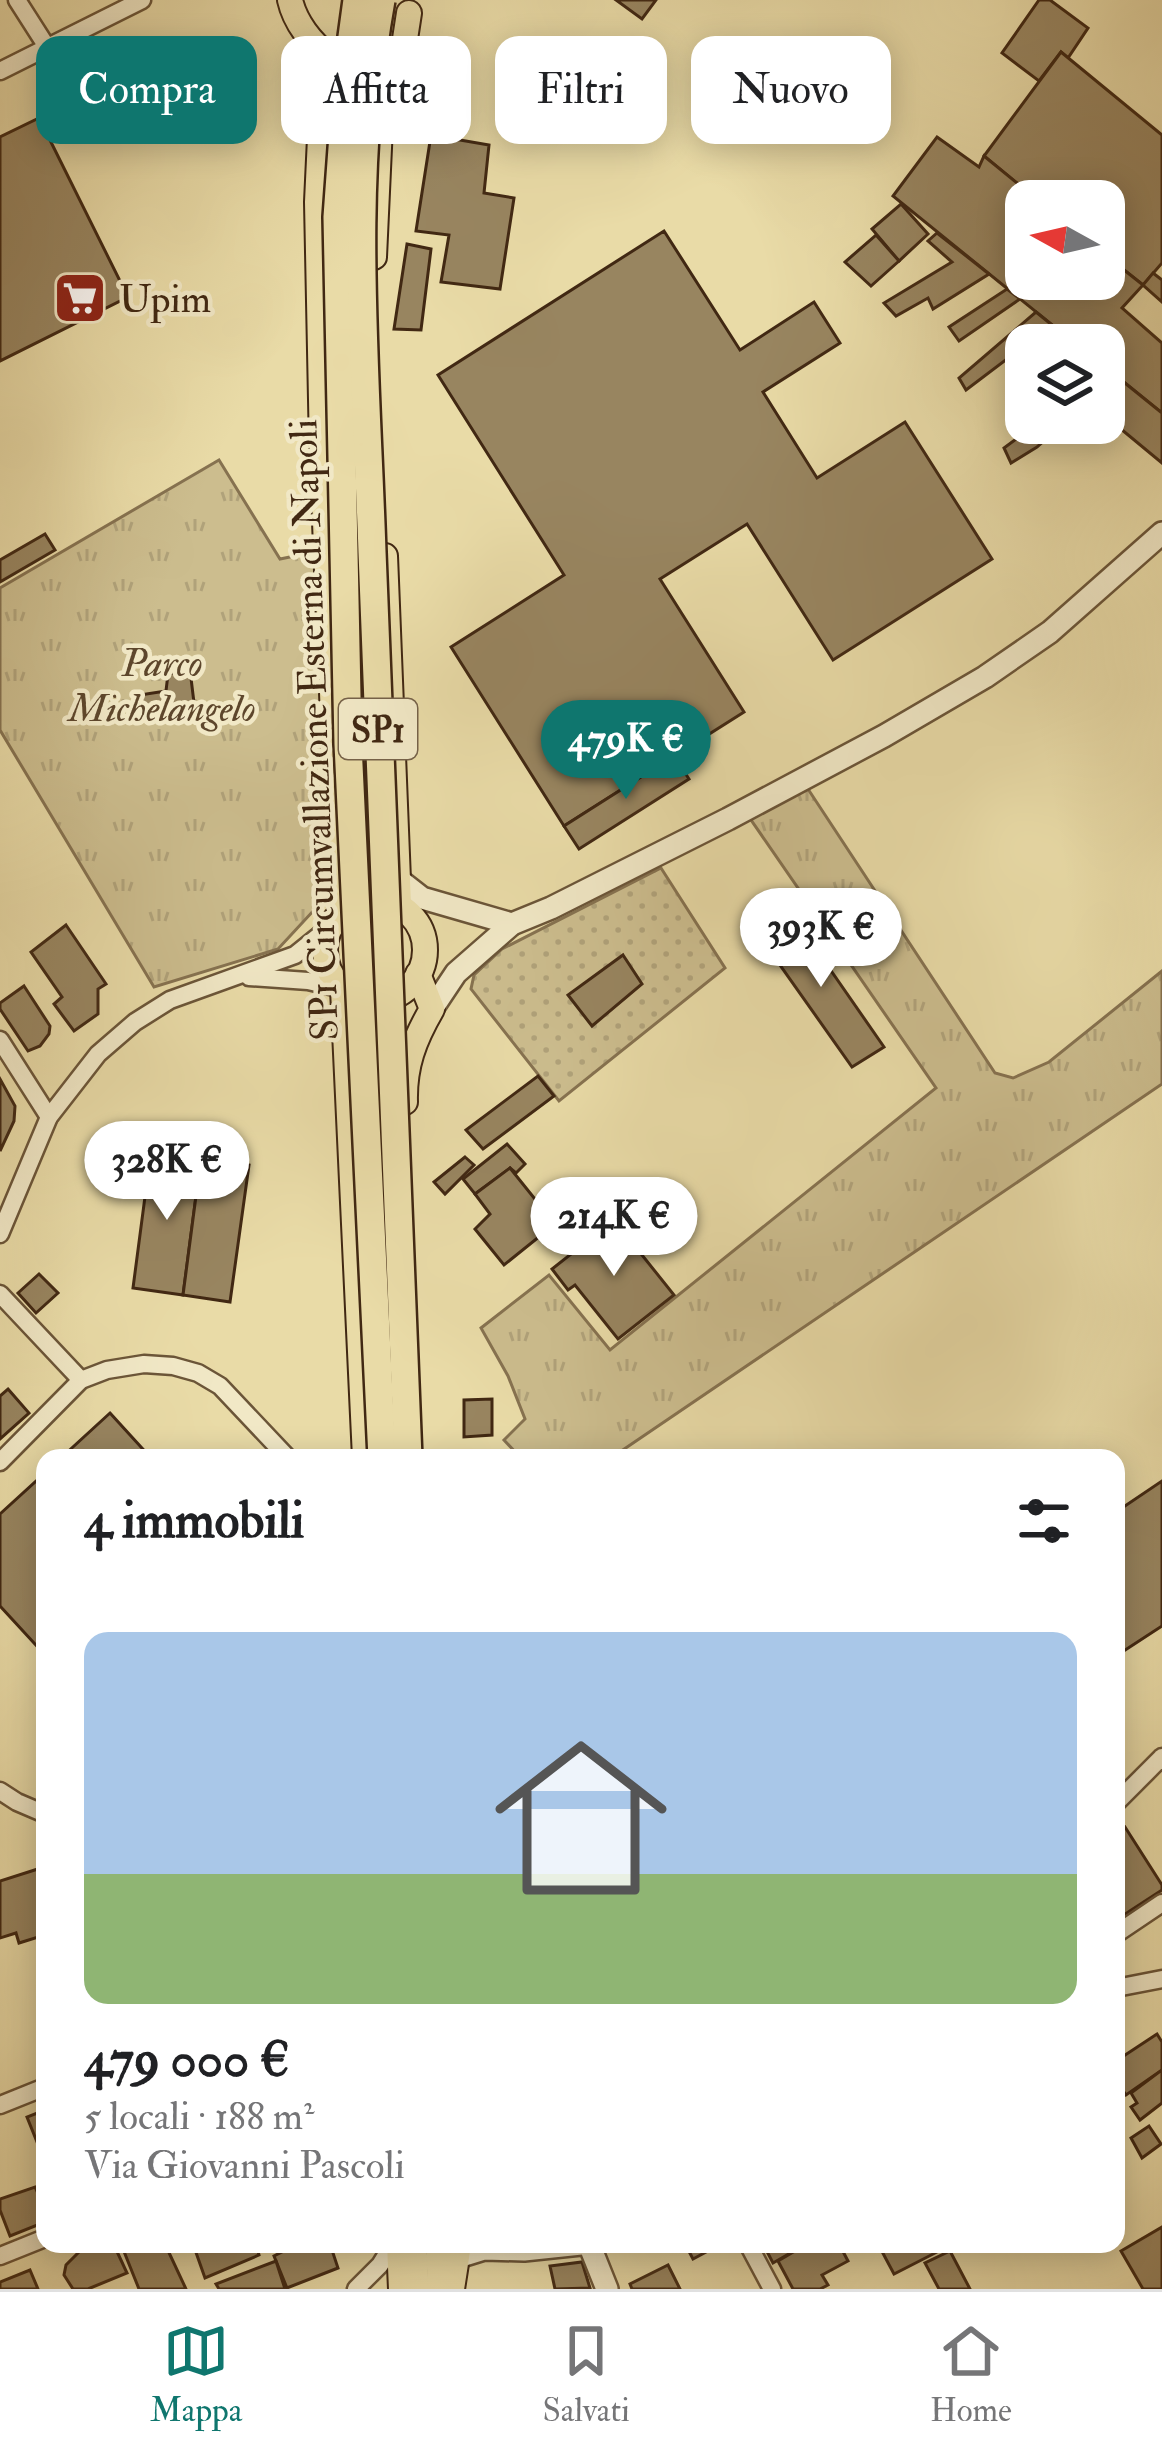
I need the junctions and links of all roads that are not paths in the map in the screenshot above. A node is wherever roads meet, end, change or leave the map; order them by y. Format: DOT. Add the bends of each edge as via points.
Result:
graph roads {
  1 [pos="17,0"];
  2 [pos="142,0"];
  3 [pos="357,0"];
  4 [pos="381,0"];
  5 [pos="289,3"];
  6 [pos="410,6"];
  7 [pos="40,36"];
  8 [pos="69,36"];
  9 [pos="309,36"];
  10 [pos="398,36"];
  11 [pos="36,52"];
  12 [pos="0,70"];
  13 [pos="320,144"];
  14 [pos="1162,532"];
  15 [pos="402,898"];
  16 [pos="336,919"];
  17 [pos="512,925"];
  18 [pos="456,973"];
  19 [pos="418,974"];
  20 [pos="242,976"];
  21 [pos="343,989"];
  22 [pos="432,1009"];
  23 [pos="0,1040"];
  24 [pos="49,1118"];
  25 [pos="0,1234"];
  26 [pos="0,1294"];
  27 [pos="81,1380"];
  28 [pos="280,1449"];
  29 [pos="365,1449"];
  30 [pos="382,1449"];
  31 [pos="408,1449"];
  32 [pos="421,1449"];
  33 [pos="0,1462"];
  34 [pos="1162,1757"];
  35 [pos="0,1791"];
  36 [pos="1125,1794"];
  37 [pos="36,1810"];
  38 [pos="1162,1903"];
  39 [pos="1125,1928"];
  40 [pos="1161,1980"];
  41 [pos="1125,1986"];
  42 [pos="36,2091"];
  43 [pos="0,2105"];
  44 [pos="36,2242"];
  45 [pos="389,2253"];
  46 [pos="397,2253"];
  47 [pos="413,2253"];
  48 [pos="450,2253"];
  49 [pos="451,2253"];
  50 [pos="590,2253"];
  51 [pos="753,2253"];
  52 [pos="0,2256"];
  53 [pos="356,2289"];
  54 [pos="401,2289"];
  55 [pos="415,2289"];
  56 [pos="441,2289"];
  57 [pos="452,2289"];
  58 [pos="608,2289"];
  59 [pos="772,2289"];
  1 -- 7 [label="street"];
  2 -- 8 [label="street"];
  3 -- 30 [label="highway, SP1 Circumvallazione Esterna di Napoli / SP1, bridge" via="337,218 348,745"];
  4 -- 31 [label="highway, SP1 Circumvallazione Esterna di Napoli / SP1, bridge" via="362,217"];
  5 -- 9 [label="main road"];
  6 -- 10 [label="main road"];
  6 -- 15 [label="main road" via="401,65 381,104 374,267"];
  11 -- 12 [label="street"];
  13 -- 16 [label="main road"];
  14 -- 17 [label="street" via="1050,632 985,677"];
  15 -- 16 [label="main road" via="353,904"];
  15 -- 17 [label="street" via="412,893"];
  15 -- 19 [label="main road" via="424,933"];
  16 -- 20 [label="street" via="295,955"];
  16 -- 21 [label="main road" via="325,960"];
  17 -- 18 [label="street"];
  18 -- 19 [label="street"];
  18 -- 22 [label="street"];
  19 -- 21 [label="main road" via="393,998 358,998"];
  19 -- 22 [label="main road"];
  20 -- 21 [label="street"];
  20 -- 24 [label="street" via="170,1000 135,1022 98,1054"];
  21 -- 29 [label="main road"];
  22 -- 32 [label="main road" via="404,1077"];
  23 -- 24 [label="street"];
  24 -- 25 [label="street"];
  26 -- 27 [label="street"];
  27 -- 28 [label="street" via="145,1364 198,1373"];
  27 -- 33 [label="street"];
  34 -- 36 [label="street"];
  35 -- 37 [label="street"];
  38 -- 39 [label="street"];
  40 -- 41 [label="street"];
  42 -- 43 [label="street"];
  44 -- 52 [label="street"];
  45 -- 53 [label="street"];
  46 -- 54 [label="main road"];
  47 -- 55 [label="highway"];
  48 -- 56 [label="highway"];
  49 -- 57 [label="main road"];
  50 -- 58 [label="street"];
  51 -- 59 [label="street"];
}
